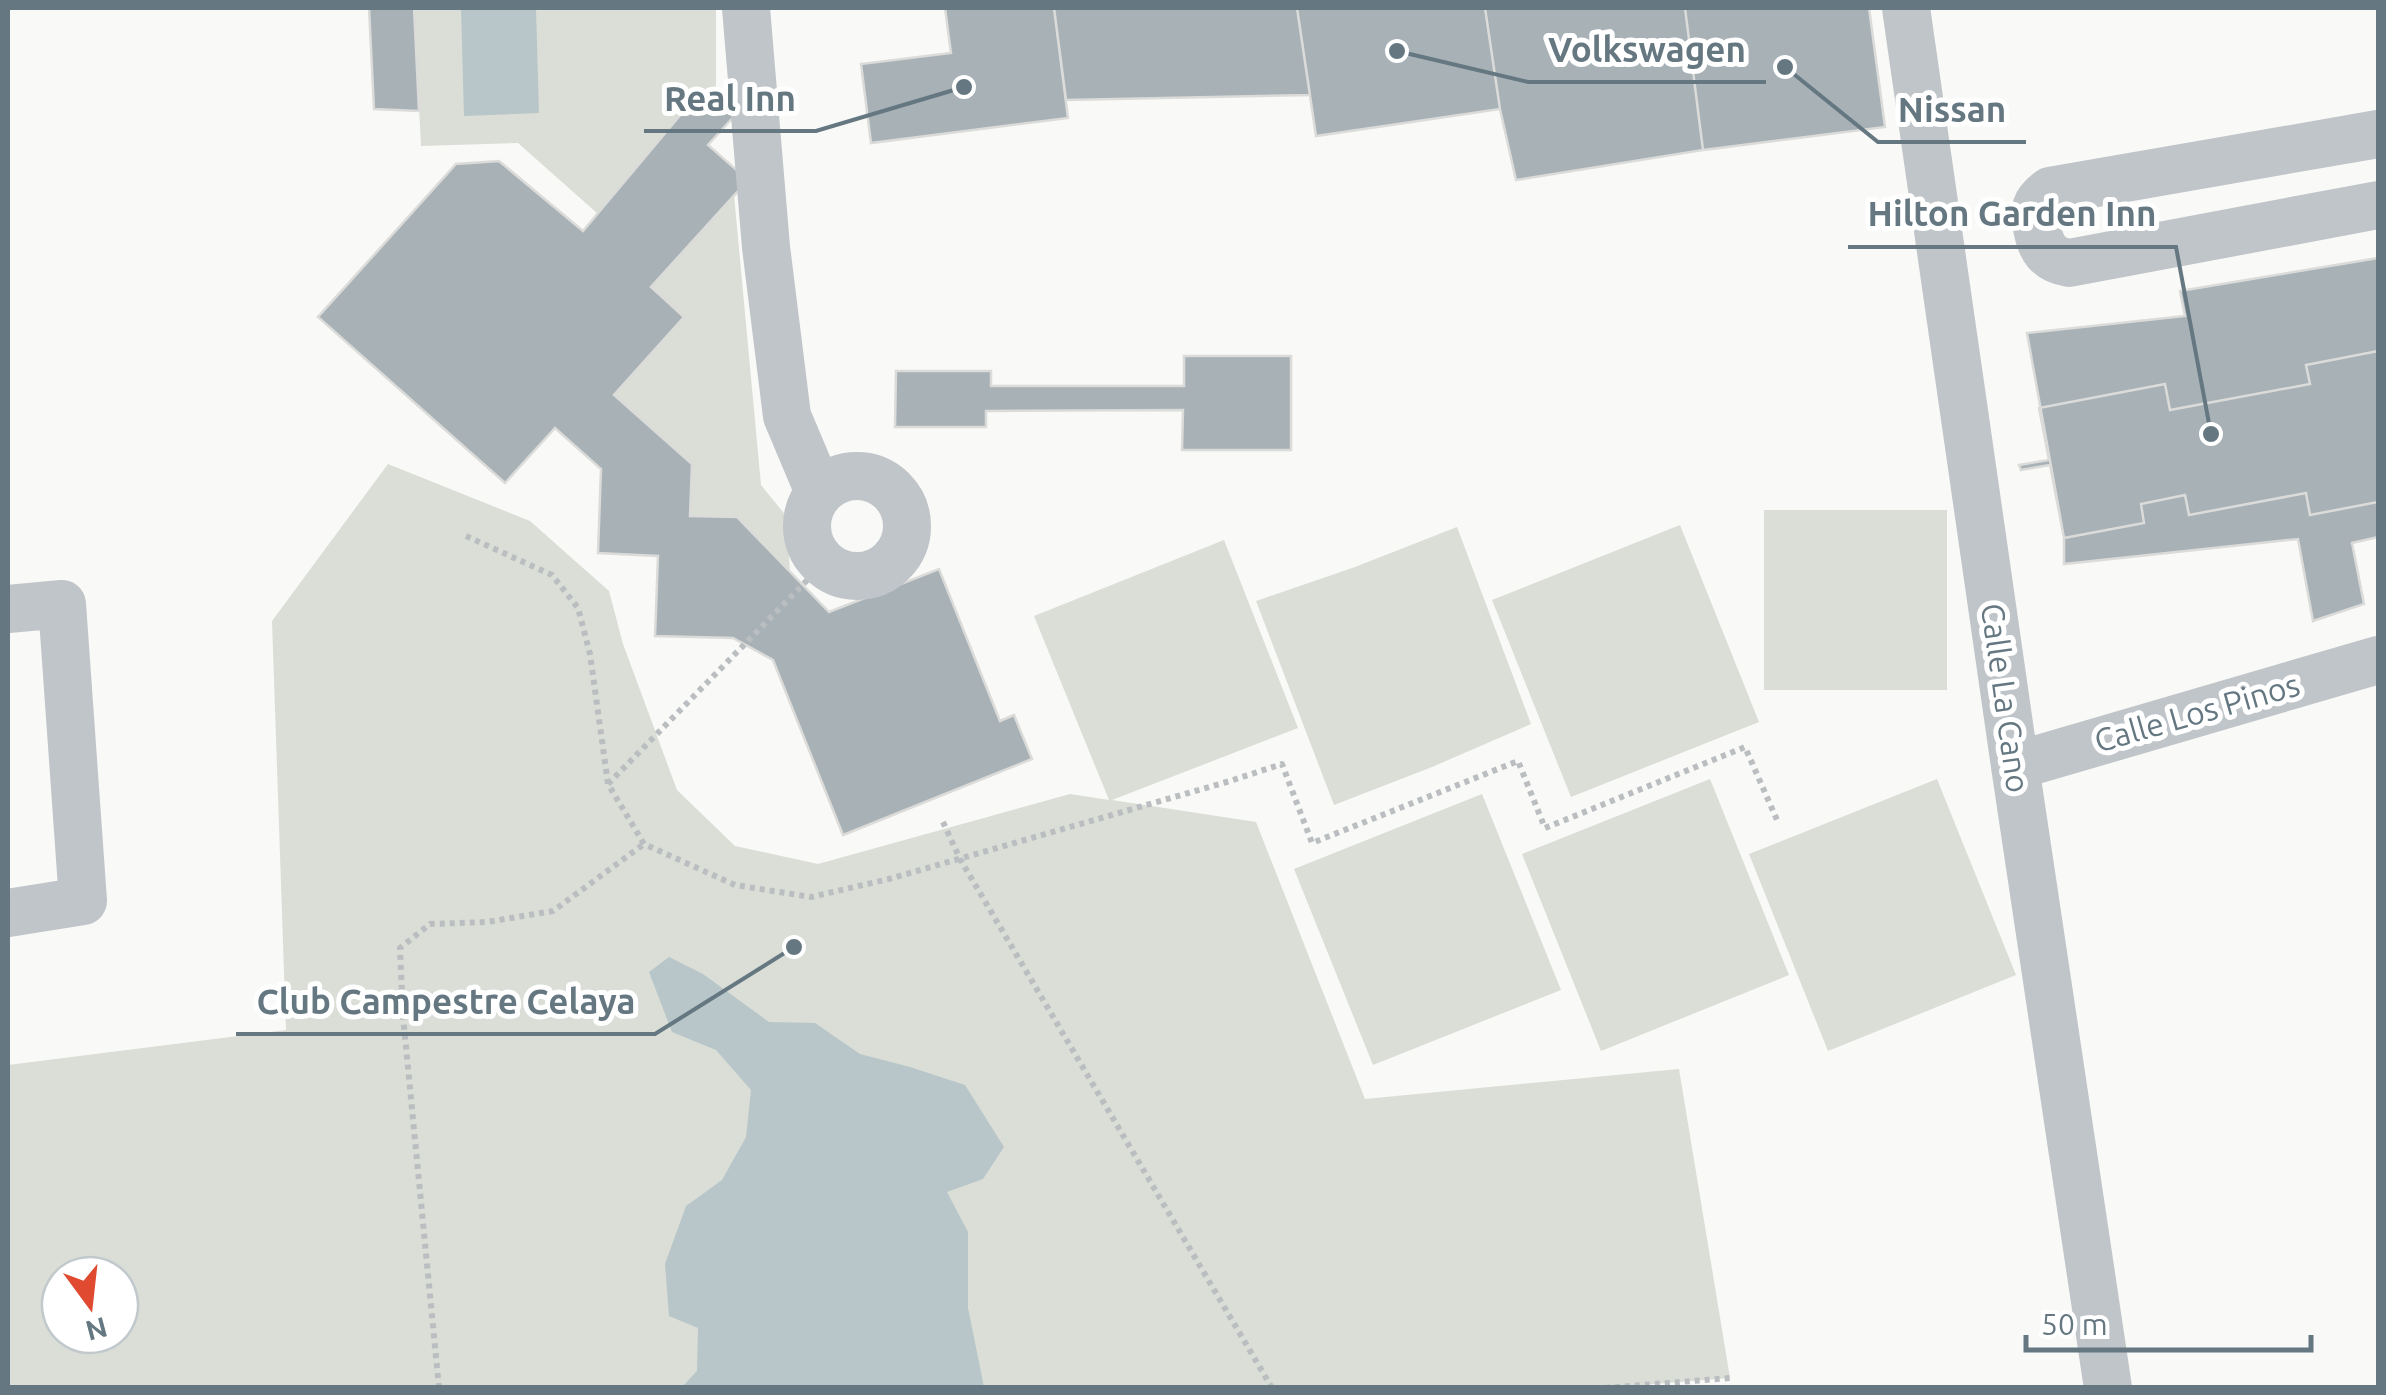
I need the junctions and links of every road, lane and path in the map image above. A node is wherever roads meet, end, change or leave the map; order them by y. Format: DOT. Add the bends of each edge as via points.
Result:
graph roads {
  1 [pos="746,8"];
  2 [pos="1906,8"];
  3 [pos="2378,134"];
  4 [pos="2378,205"];
  5 [pos="819,492"];
  6 [pos="466,536"];
  7 [pos="823,564"];
  8 [pos="8,609"];
  9 [pos="2378,660"];
  10 [pos="2015,766"];
  11 [pos="608,784"];
  12 [pos="1777,820"];
  13 [pos="943,822"];
  14 [pos="644,844"];
  15 [pos="960,859"];
  16 [pos="8,913"];
  17 [pos="1730,1378"];
  18 [pos="440,1388"];
  19 [pos="1272,1388"];
  20 [pos="1606,1388"];
  21 [pos="2108,1388"];
  1 -- 5 [label="street" via="787,416"];
  2 -- 10 [label="street, Calle La Cano"];
  3 -- 4 [label="street" via="2050,191 2034,212 2040,245 2069,263"];
  5 -- 7 [label="street" via="806,516 808,542"];
  5 -- 7 [label="street" via="841,478 868,476 892,488 906,511 907,537 895,561 873,575 846,576"];
  6 -- 11 [label="path" via="552,576 578,608"];
  7 -- 11 [label="path"];
  8 -- 16 [label="street" via="62,604 82,901"];
  9 -- 10 [label="street, Calle Los Pinos"];
  10 -- 21 [label="street, Calle La Cano"];
  11 -- 14 [label="path"];
  12 -- 15 [label="path" via="1745,748 1545,828 1518,760 1312,843 1282,764"];
  13 -- 15 [label="path"];
  14 -- 15 [label="path" via="734,885 810,897"];
  14 -- 18 [label="path" via="553,910 430,924 400,948"];
  15 -- 19 [label="path"];
  17 -- 20 [label="path"];
}
